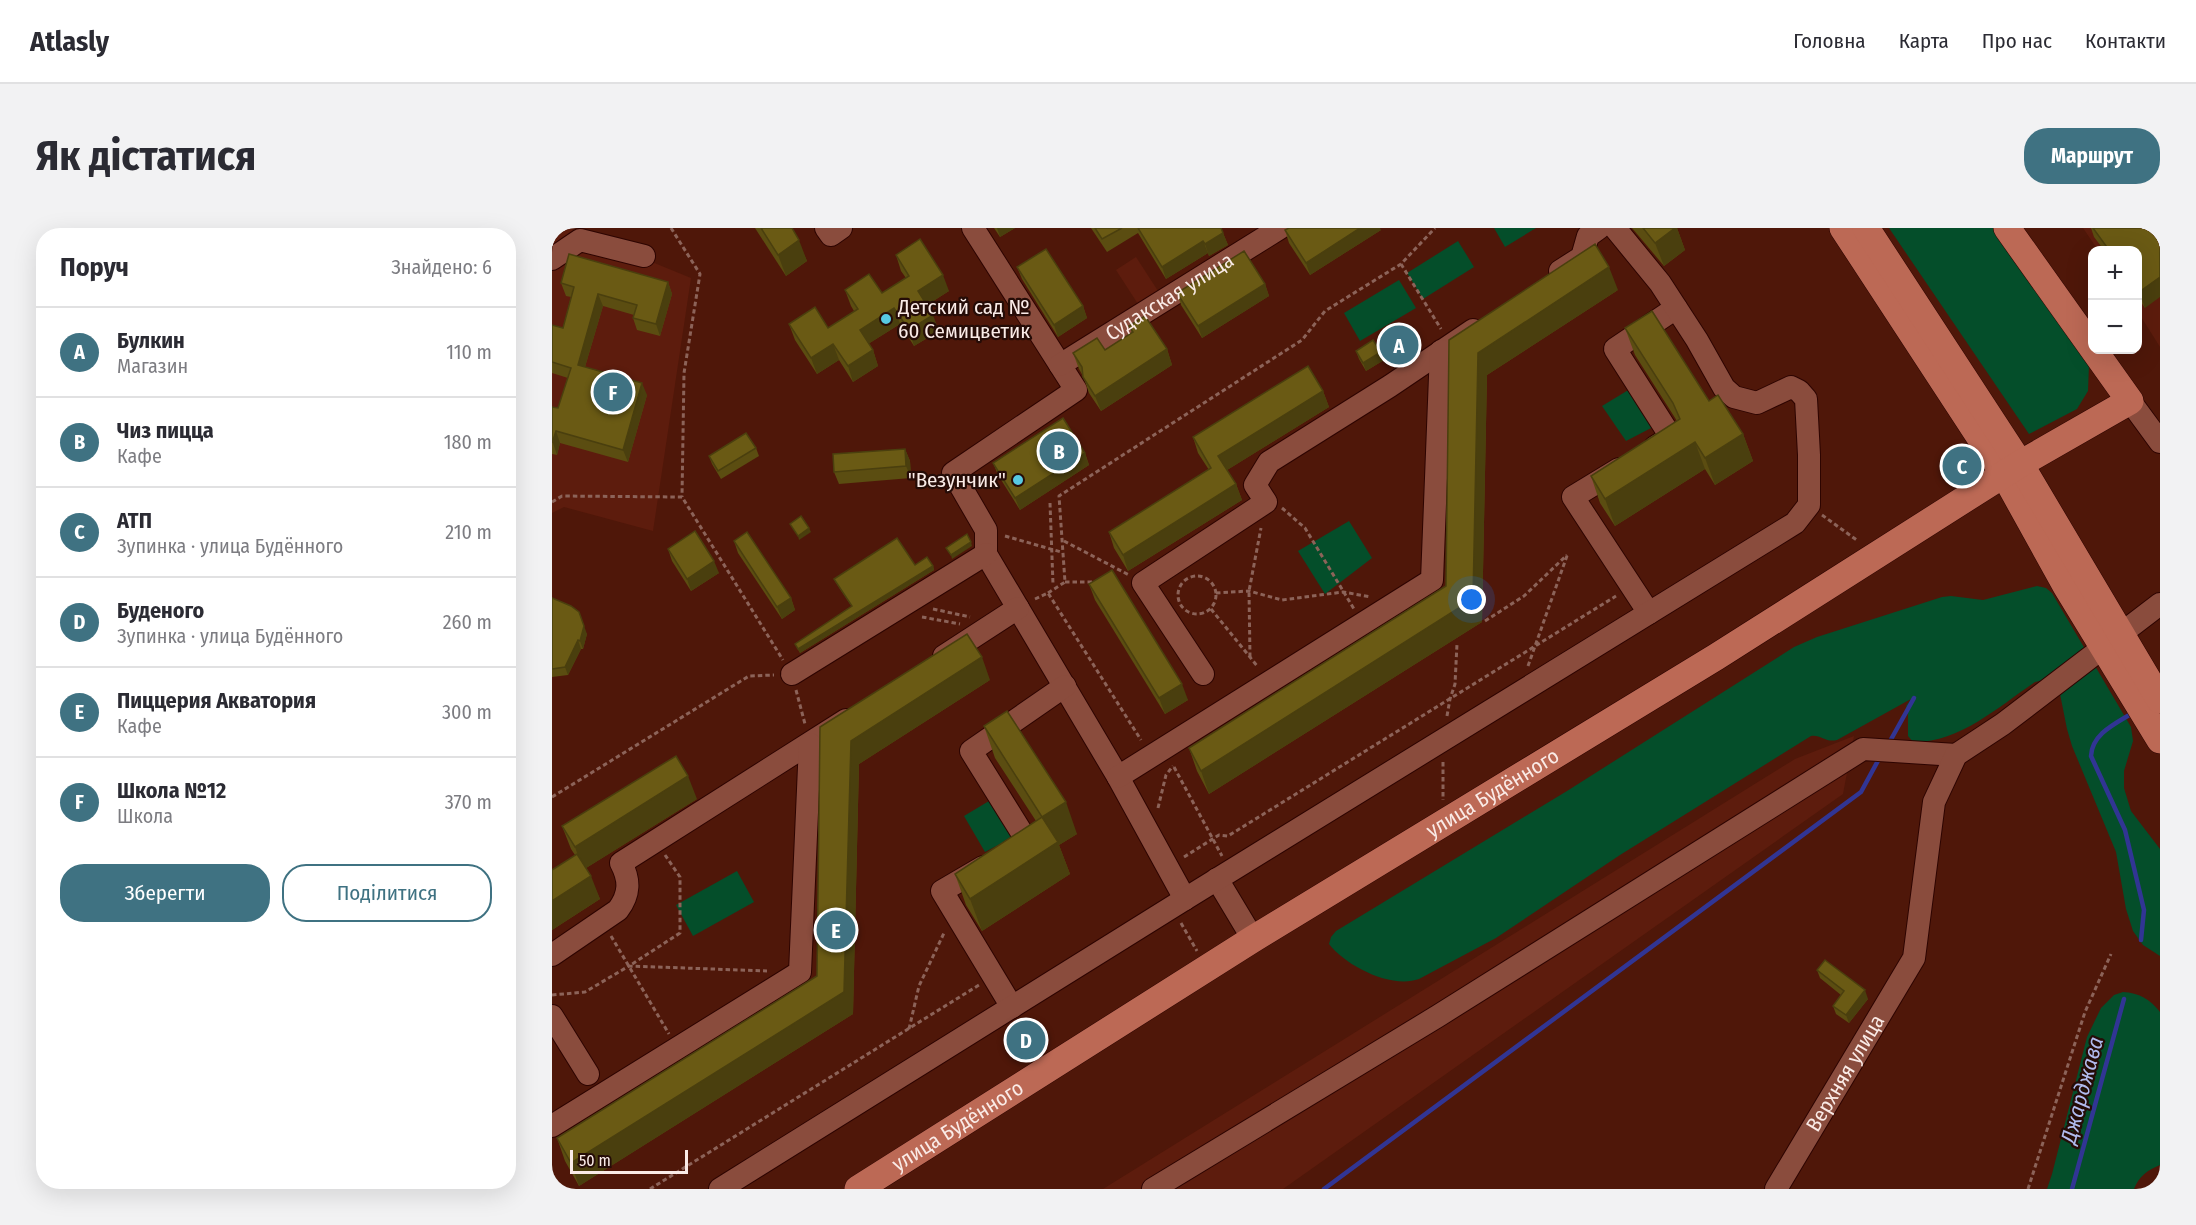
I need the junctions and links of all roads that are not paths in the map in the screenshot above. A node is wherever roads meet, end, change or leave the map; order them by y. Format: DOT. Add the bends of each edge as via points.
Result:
graph roads {
  1 [pos="973,228"];
  2 [pos="1280,228"];
  3 [pos="1599,228"];
  4 [pos="1615,228"];
  5 [pos="1843,228"];
  6 [pos="1866,228"];
  7 [pos="2007,228"];
  8 [pos="644,256"];
  9 [pos="552,259"];
  10 [pos="1545,282"];
  11 [pos="1676,308"];
  12 [pos="1488,320"];
  13 [pos="1446,348"];
  14 [pos="1060,365"];
  15 [pos="2130,401"];
  16 [pos="2156,429"];
  17 [pos="2012,469"];
  18 [pos="986,554"];
  19 [pos="2160,604"];
  20 [pos="1018,608"];
  21 [pos="1649,613"];
  22 [pos="2112,640"];
  23 [pos="927,668"];
  24 [pos="792,674"];
  25 [pos="1203,674"];
  26 [pos="1065,687"];
  27 [pos="2147,692"];
  28 [pos="859,712"];
  29 [pos="2155,732"];
  30 [pos="810,744"];
  31 [pos="1956,755"];
  32 [pos="1118,777"];
  33 [pos="1223,875"];
  34 [pos="1185,899"];
  35 [pos="1253,939"];
  36 [pos="552,955"];
  37 [pos="1012,1007"];
  38 [pos="552,1016"];
  39 [pos="588,1074"];
  40 [pos="552,1126"];
  41 [pos="720,1189"];
  42 [pos="858,1189"];
  43 [pos="1152,1189"];
  44 [pos="1776,1189"];
  1 -- 14 [label="street"];
  2 -- 14 [label="street, Судакская улица"];
  3 -- 10 [label="street" via="1588,236 1582,256"];
  4 -- 11 [label="street"];
  5 -- 17 [label="main road"];
  6 -- 17 [label="main road"];
  7 -- 15 [label="main road"];
  8 -- 9 [label="street" via="580,240"];
  11 -- 21 [label="street" via="1615,349 1671,437 1572,497"];
  11 -- 21 [label="street" via="1724,388 1734,397 1757,403 1791,387 1806,399 1809,505 1795,523"];
  12 -- 13 [label="street"];
  13 -- 25 [label="street" via="1269,462 1255,485 1273,504 1143,582"];
  13 -- 32 [label="street" via="1432,580"];
  14 -- 18 [label="street" via="1076,390 953,473 986,530"];
  15 -- 16 [label="street"];
  15 -- 17 [label="main road, улица Будённого"];
  17 -- 22 [label="main road" via="2066,586"];
  17 -- 35 [label="main road, улица Будённого" via="1716,657"];
  18 -- 20 [label="street"];
  18 -- 24 [label="street"];
  19 -- 22 [label="street"];
  20 -- 23 [label="street"];
  20 -- 26 [label="street"];
  21 -- 33 [label="street"];
  22 -- 27 [label="main road"];
  22 -- 31 [label="street"];
  26 -- 32 [label="street"];
  26 -- 37 [label="street" via="971,751 1027,841 942,891"];
  27 -- 29 [label="main road"];
  28 -- 30 [label="street"];
  30 -- 36 [label="street" via="621,863 628,888 618,910"];
  30 -- 40 [label="street" via="800,972"];
  31 -- 43 [label="street" via="1863,749 1438,1016"];
  31 -- 44 [label="street, Верхняя улица" via="1934,802 1914,958"];
  32 -- 34 [label="street"];
  33 -- 34 [label="street"];
  33 -- 35 [label="street"];
  34 -- 37 [label="street"];
  35 -- 42 [label="main road, улица Будённого"];
  37 -- 41 [label="street"];
  38 -- 39 [label="street"];
}
